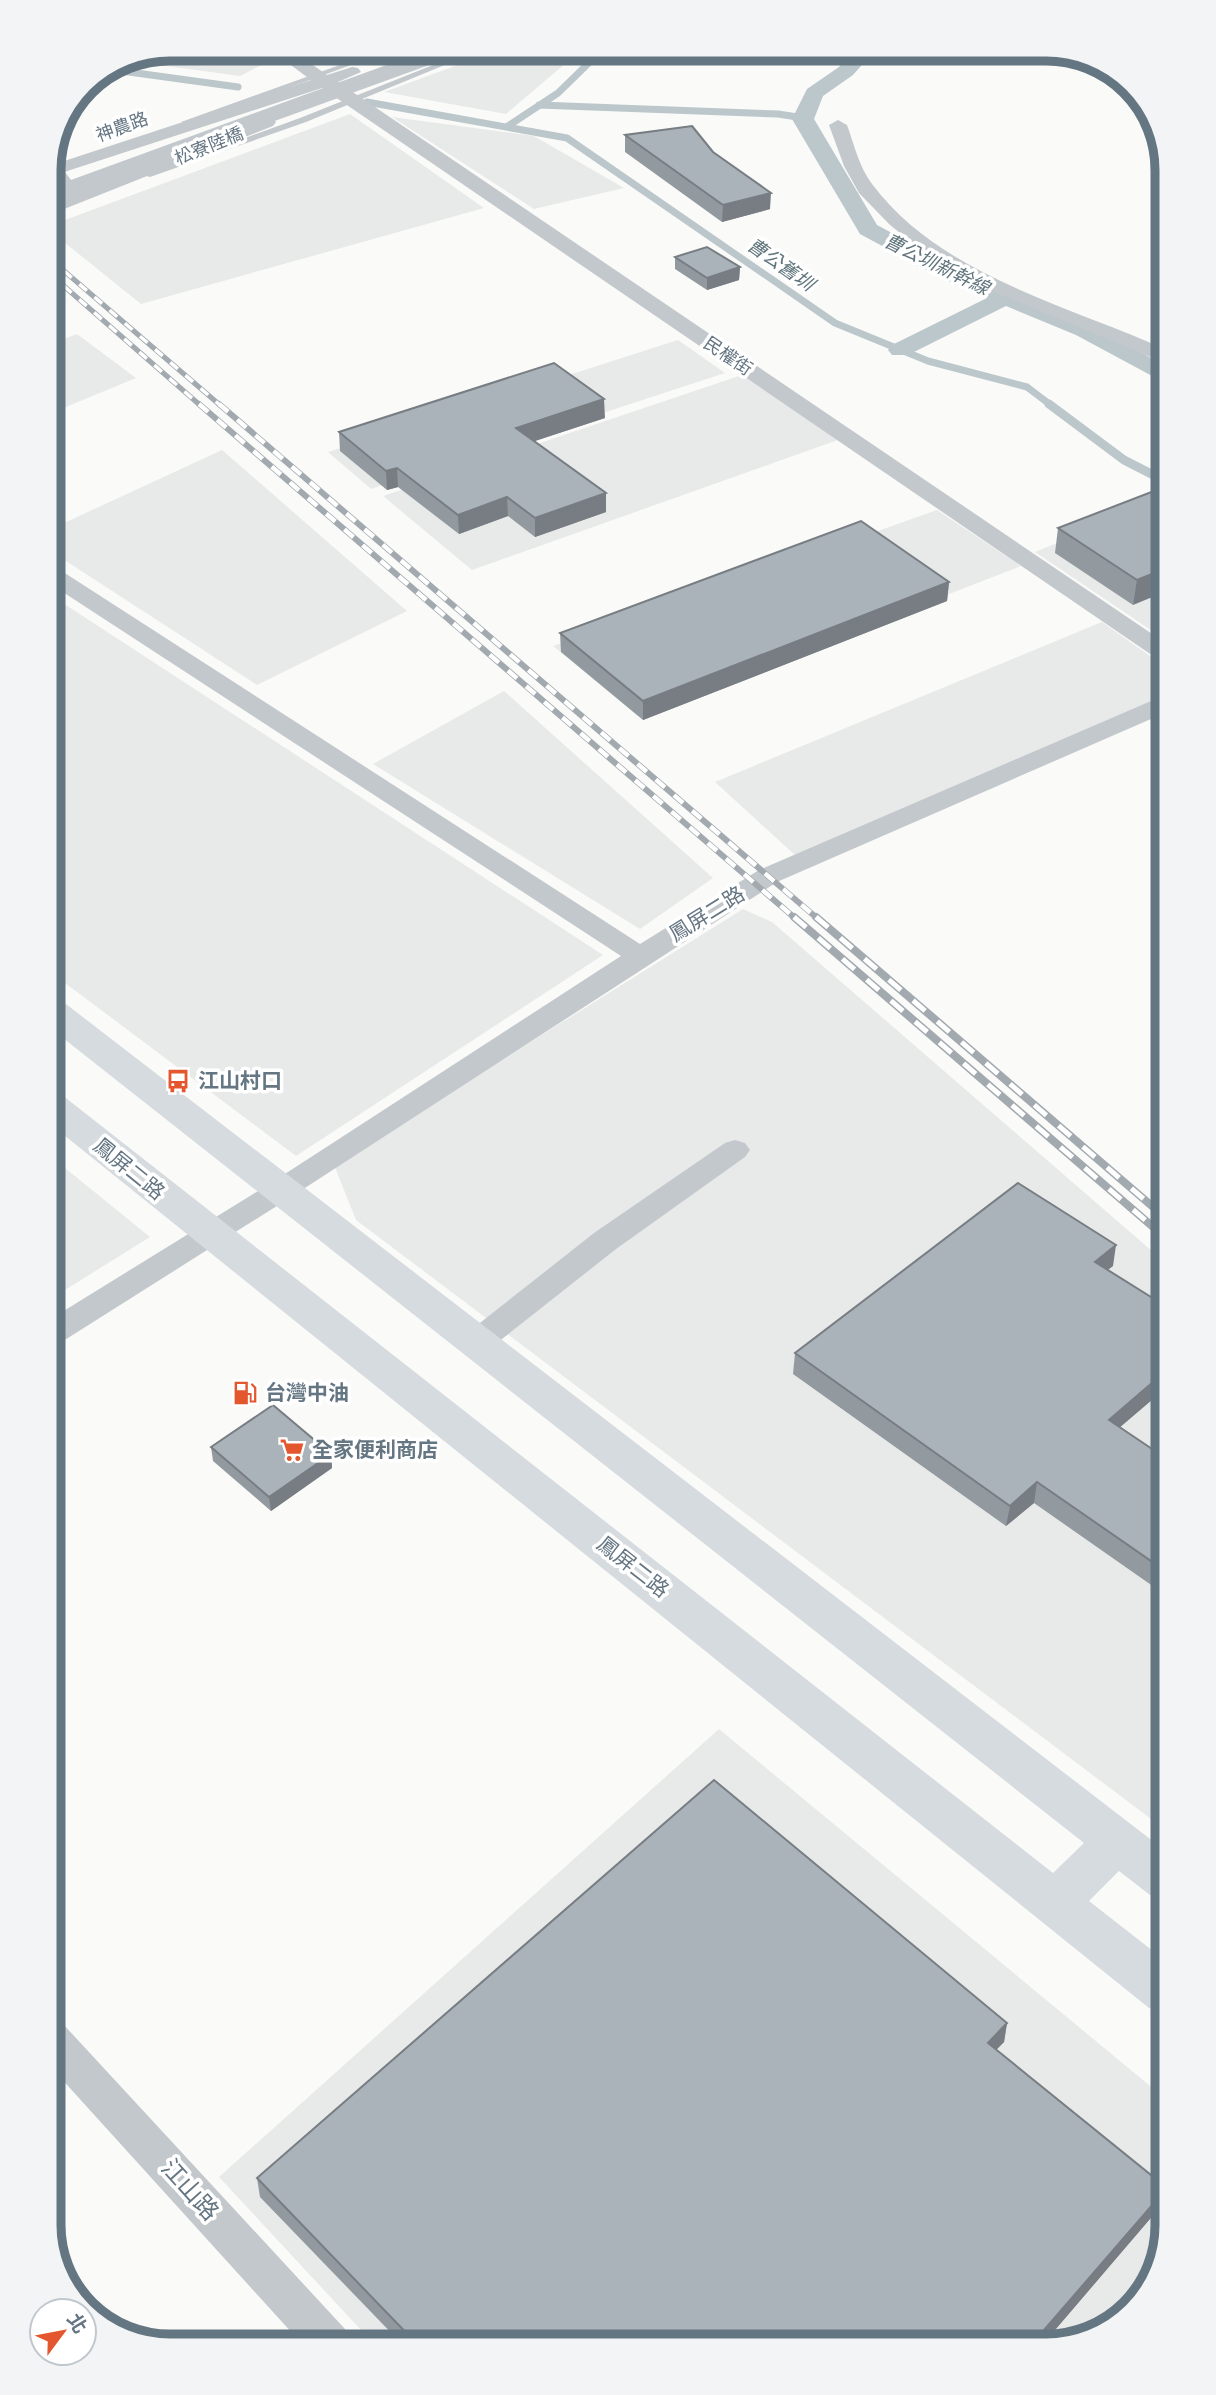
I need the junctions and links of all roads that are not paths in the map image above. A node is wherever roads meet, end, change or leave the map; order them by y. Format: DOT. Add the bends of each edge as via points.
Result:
graph roads {
  1 [pos="295,61"];
  2 [pos="358,61"];
  3 [pos="385,61"];
  4 [pos="414,61"];
  5 [pos="449,61"];
  6 [pos="318,76"];
  7 [pos="360,76"];
  8 [pos="351,99"];
  9 [pos="838,125"];
  10 [pos="61,168"];
  11 [pos="61,171"];
  12 [pos="61,173"];
  13 [pos="61,180"];
  14 [pos="61,191"];
  15 [pos="61,204"];
  16 [pos="1155,353"];
  17 [pos="61,581"];
  18 [pos="1155,647"];
  19 [pos="1155,708"];
  20 [pos="640,956"];
  21 [pos="61,1018"];
  22 [pos="61,1114"];
  23 [pos="736,1150"];
  24 [pos="281,1190"];
  25 [pos="209,1233"];
  26 [pos="61,1327"];
  27 [pos="477,1342"];
  28 [pos="1118,1842"];
  29 [pos="1155,1871"];
  30 [pos="1056,1901"];
  31 [pos="1155,1982"];
  32 [pos="61,2050"];
  33 [pos="321,2334"];
  1 -- 6 [label="street, 民權街"];
  2 -- 6 [label="lane, 神農路"];
  3 -- 7 [label="street, 松寮陸橋"];
  4 -- 7 [label="street, 松寮陸橋"];
  5 -- 8 [label="lane, 神農路"];
  6 -- 8 [label="street, 民權街"];
  6 -- 11 [label="lane, 神農路" via="68,163"];
  7 -- 10 [label="street, 松寮陸橋"];
  7 -- 13 [label="street, 松寮陸橋"];
  7 -- 14 [label="street, 松寮陸橋"];
  7 -- 15 [label="street, 松寮陸橋"];
  8 -- 12 [label="lane, 神農路" via="102,191 79,190"];
  8 -- 18 [label="street, 民權街"];
  9 -- 16 [label="street" via="865,187 917,238 970,275"];
  17 -- 20 [label="street"];
  19 -- 20 [label="street, 鳳屏二路" via="768,876"];
  20 -- 24 [label="street, 鳳屏二路"];
  21 -- 24 [label="main road"];
  22 -- 25 [label="main road, 鳳屏二路"];
  23 -- 27 [label="street" via="605,1241"];
  24 -- 25 [label="street, 鳳屏二路"];
  24 -- 27 [label="main road"];
  25 -- 26 [label="street"];
  25 -- 30 [label="main road, 鳳屏二路"];
  27 -- 28 [label="main road"];
  28 -- 29 [label="main road"];
  28 -- 30 [label="main road"];
  30 -- 31 [label="main road, 鳳屏二路"];
  32 -- 33 [label="street, 江山路"];
}
